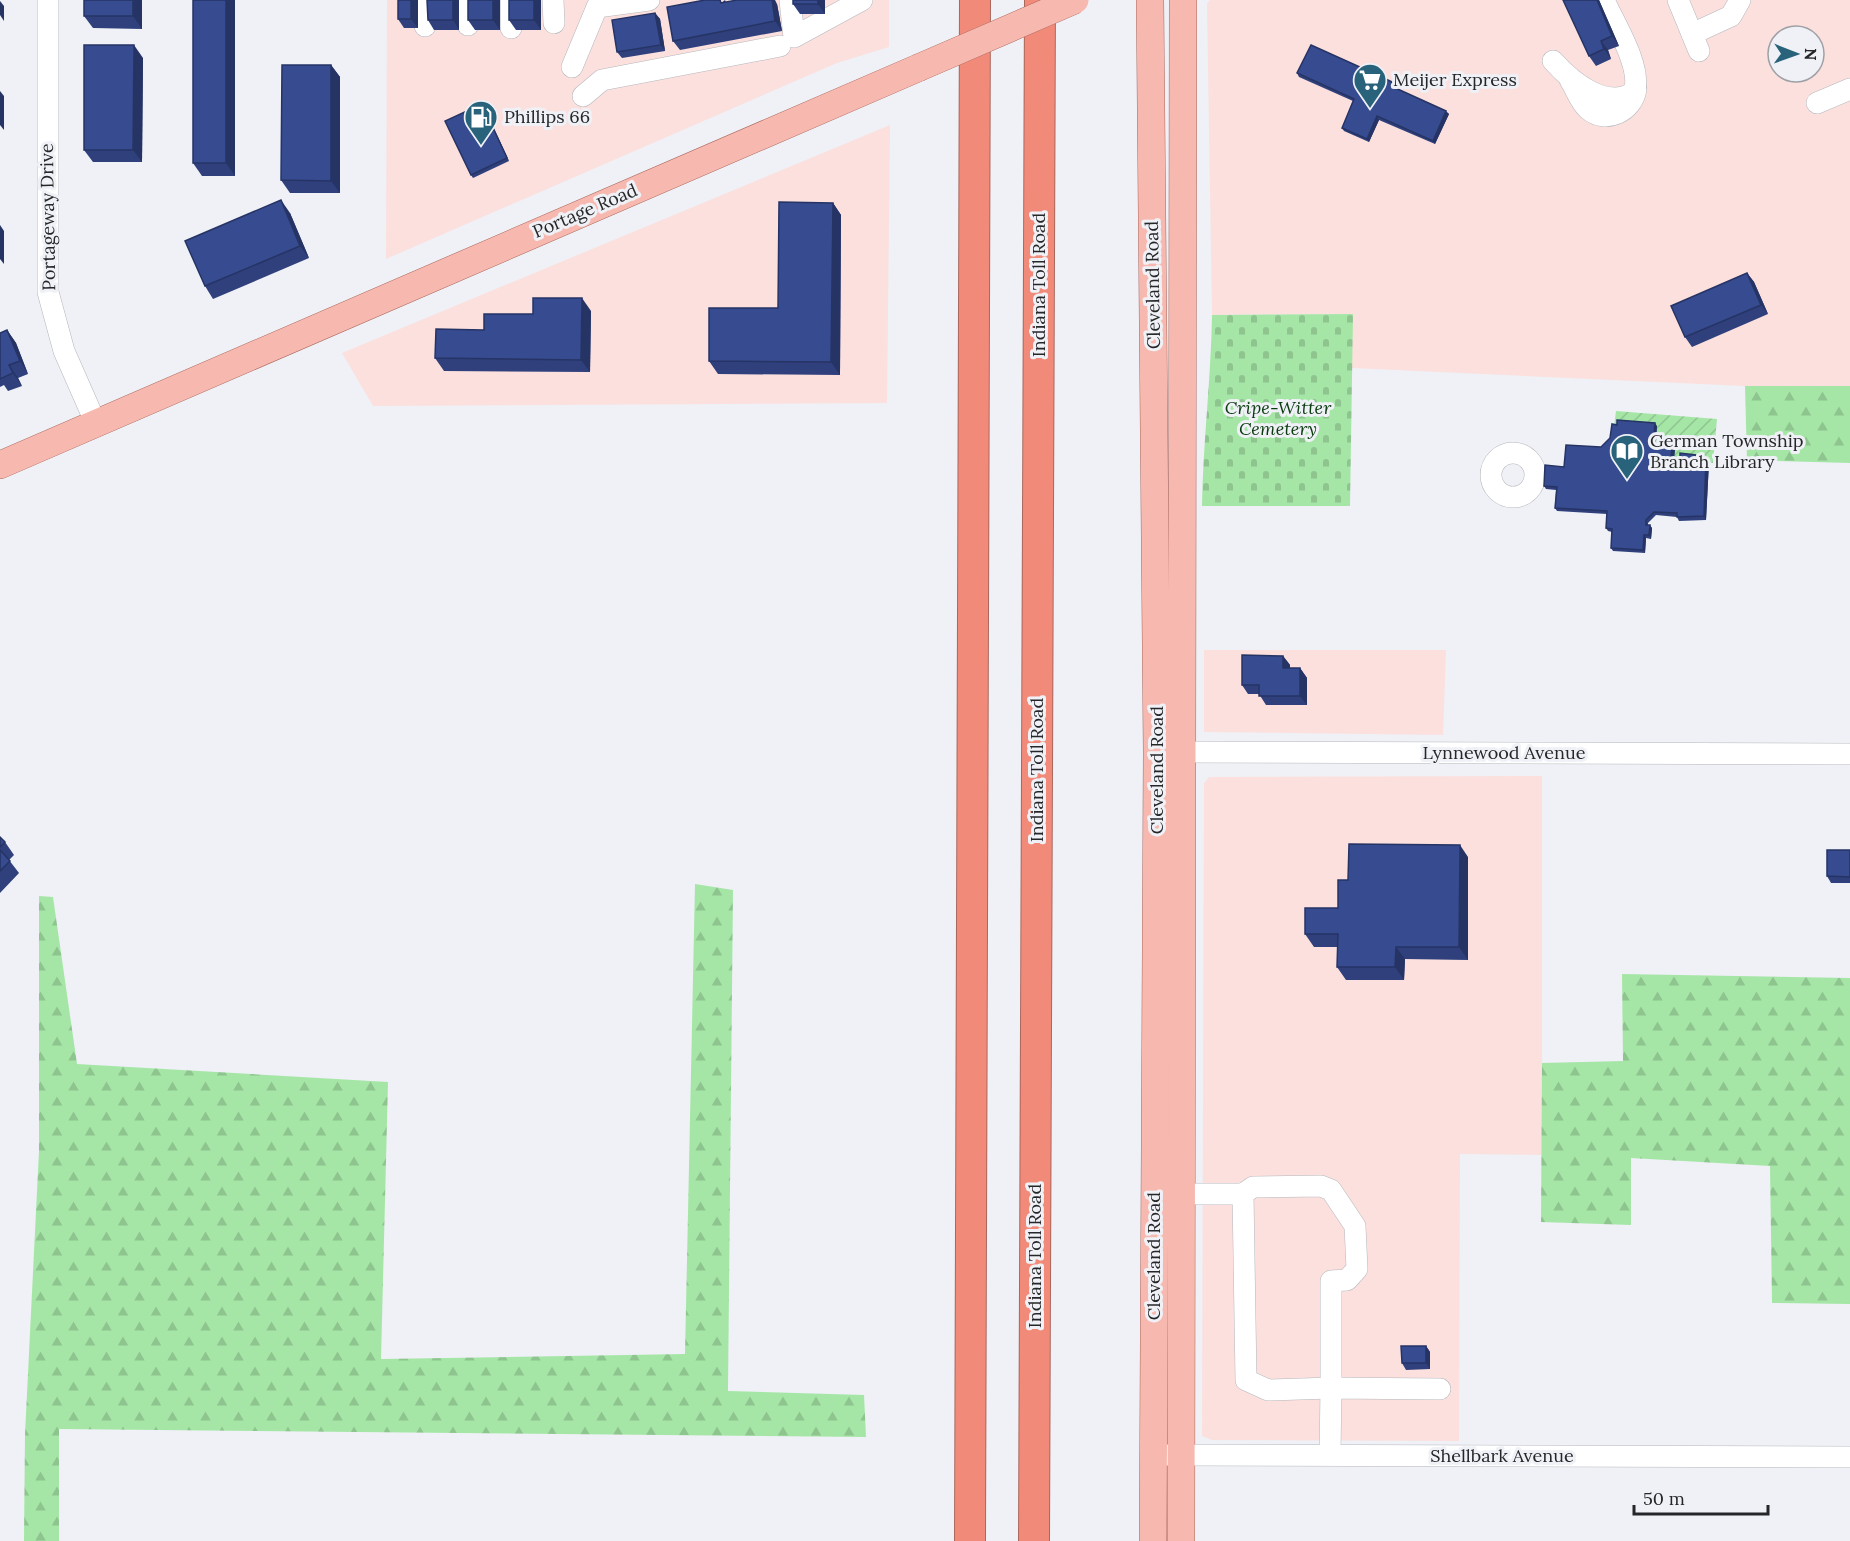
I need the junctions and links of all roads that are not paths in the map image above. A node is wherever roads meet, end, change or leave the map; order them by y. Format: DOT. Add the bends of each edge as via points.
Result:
graph roads {
  1 [pos="48,0"];
  2 [pos="425,0"];
  3 [pos="468,0"];
  4 [pos="511,0"];
  5 [pos="554,0"];
  6 [pos="649,0"];
  7 [pos="790,0"];
  8 [pos="862,0"];
  9 [pos="975,0"];
  10 [pos="1040,0"];
  11 [pos="1075,0"];
  12 [pos="1150,0"];
  13 [pos="1183,0"];
  14 [pos="1604,0"];
  15 [pos="1678,0"];
  16 [pos="1740,0"];
  17 [pos="839,6"];
  18 [pos="554,23"];
  19 [pos="468,25"];
  20 [pos="425,26"];
  21 [pos="511,27"];
  22 [pos="780,46"];
  23 [pos="1553,62"];
  24 [pos="572,68"];
  25 [pos="1850,89"];
  26 [pos="583,96"];
  27 [pos="1817,103"];
  28 [pos="97,426"];
  29 [pos="0,465"];
  30 [pos="1184,752"];
  31 [pos="1157,753"];
  32 [pos="1850,754"];
  33 [pos="1182,1194"];
  34 [pos="1243,1194"];
  35 [pos="1331,1388"];
  36 [pos="1440,1389"];
  37 [pos="1153,1455"];
  38 [pos="1330,1455"];
  39 [pos="1181,1456"];
  40 [pos="1850,1457"];
  41 [pos="970,1541"];
  42 [pos="1034,1541"];
  43 [pos="1153,1541"];
  44 [pos="1181,1541"];
  1 -- 28 [label="street, Portageway Drive" via="48,292 64,351"];
  2 -- 20 [label="street"];
  3 -- 19 [label="street"];
  4 -- 21 [label="street"];
  5 -- 18 [label="street"];
  6 -- 24 [label="street" via="597,7"];
  7 -- 17 [label="street" via="794,37"];
  8 -- 17 [label="street"];
  9 -- 41 [label="highway"];
  10 -- 42 [label="highway, Indiana Toll Road"];
  11 -- 28 [label="main road, Portage Road, bridge" via="366,305"];
  12 -- 31 [label="main road, Cleveland Road"];
  13 -- 30 [label="main road, Cleveland Road"];
  14 -- 23 [label="street" via="1629,55 1634,92 1612,98 1582,88"];
  15 -- 16 [label="street" via="1696,42 1731,16"];
  22 -- 26 [label="street" via="602,80"];
  25 -- 27 [label="street"];
  28 -- 29 [label="main road, Portage Road"];
  30 -- 31 [label="street, Lynnewood Avenue"];
  30 -- 32 [label="street, Lynnewood Avenue"];
  30 -- 33 [label="main road, Cleveland Road"];
  31 -- 37 [label="main road, Cleveland Road"];
  33 -- 34 [label="street"];
  33 -- 39 [label="main road, Cleveland Road"];
  34 -- 35 [label="street" via="1246,1380 1269,1390"];
  34 -- 35 [label="street" via="1253,1187 1321,1186 1331,1190 1355,1226 1357,1269 1347,1280 1331,1281"];
  35 -- 36 [label="street"];
  35 -- 38 [label="street"];
  37 -- 39 [label="street, Shellbark Avenue"];
  37 -- 43 [label="main road, Cleveland Road"];
  38 -- 39 [label="street, Shellbark Avenue"];
  38 -- 40 [label="street, Shellbark Avenue"];
  39 -- 44 [label="main road, Cleveland Road"];
}
